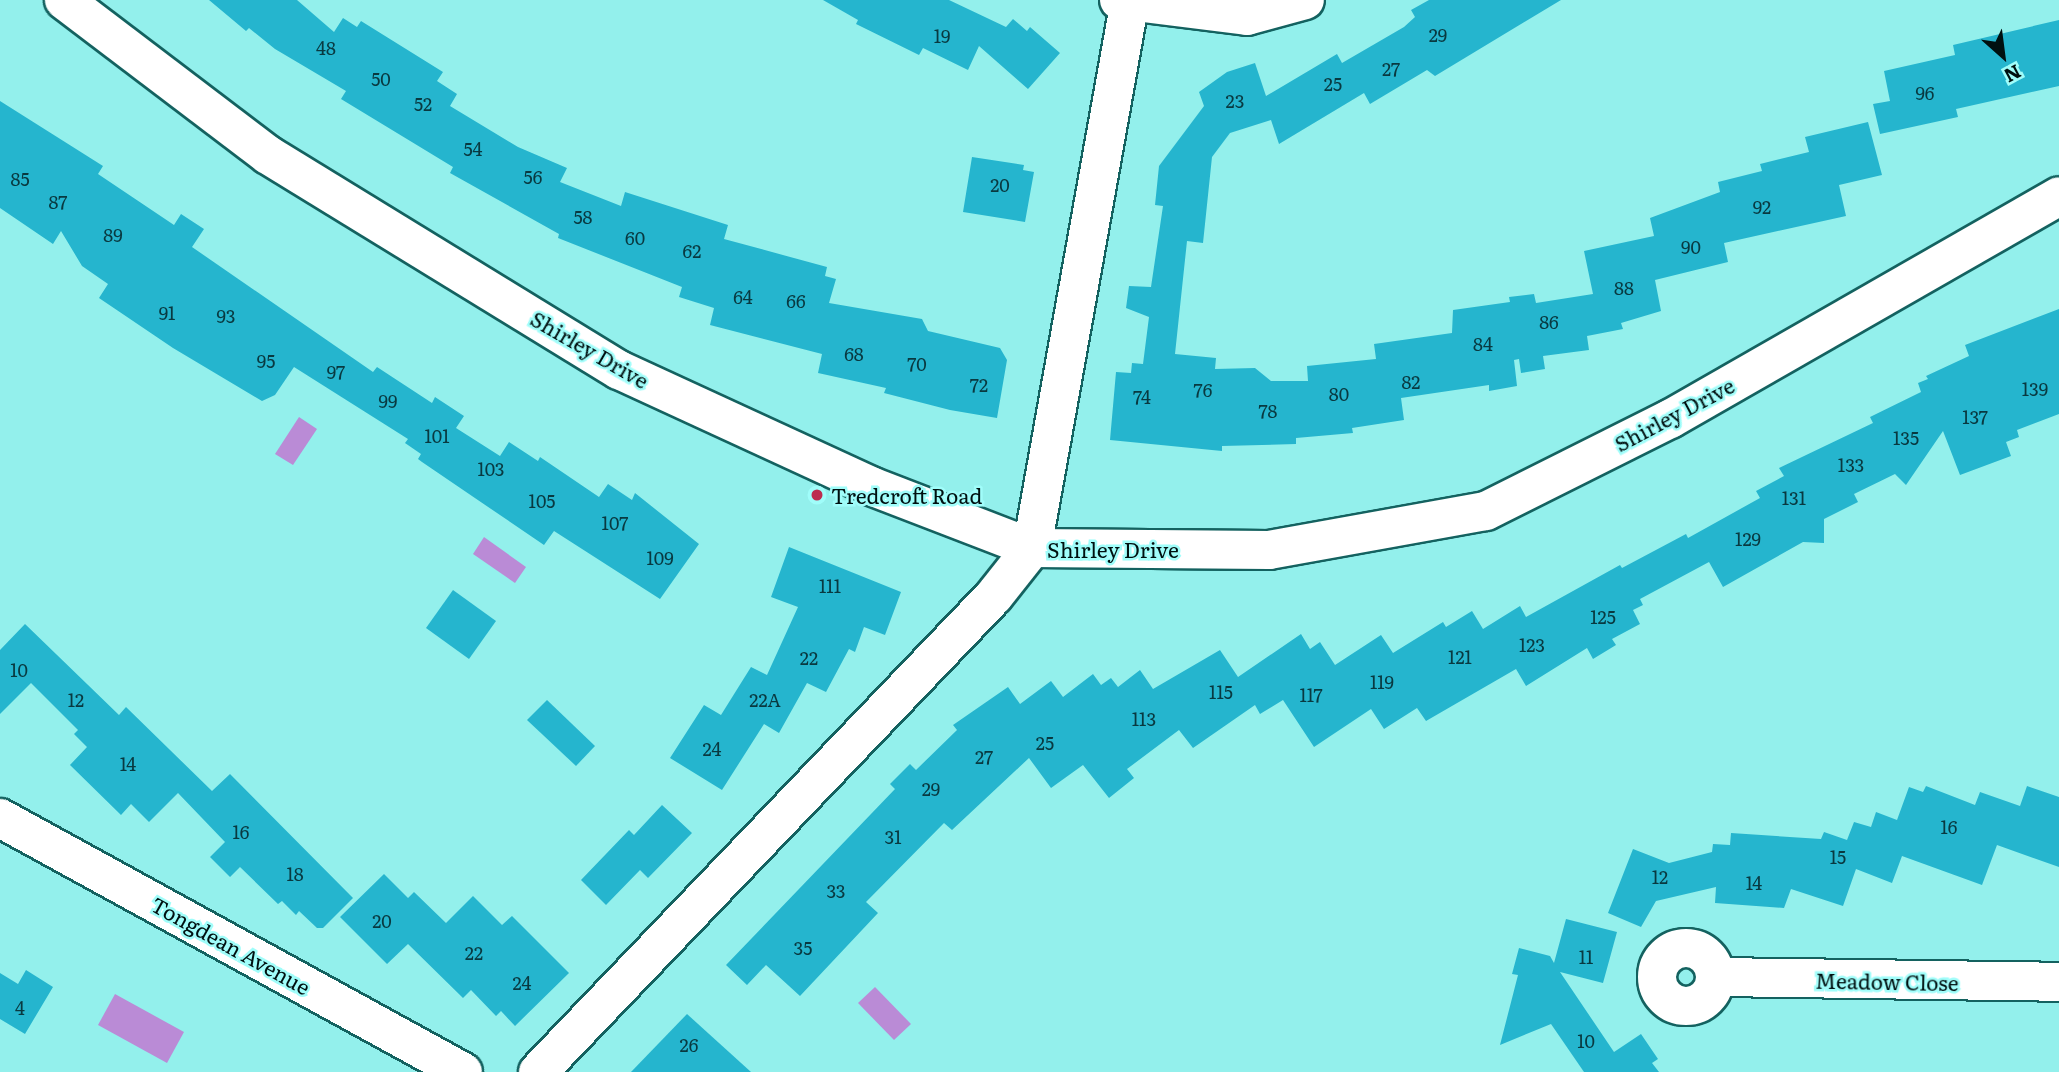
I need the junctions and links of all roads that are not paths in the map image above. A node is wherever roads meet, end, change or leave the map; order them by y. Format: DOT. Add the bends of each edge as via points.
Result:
graph roads {
  1 [pos="64,0"];
  2 [pos="1305,0"];
  3 [pos="1126,1"];
  4 [pos="2059,196"];
  5 [pos="1032,548"];
  6 [pos="0,818"];
  7 [pos="1716,978"];
  8 [pos="2059,982"];
  9 [pos="463,1072"];
  10 [pos="538,1072"];
  1 -- 5 [label="street, Shirley Drive" via="268,155 619,370 871,486"];
  2 -- 3 [label="street" via="1247,16"];
  3 -- 5 [label="street"];
  4 -- 5 [label="street, Shirley Drive" via="1670,419 1486,510 1269,550"];
  5 -- 10 [label="street" via="994,596"];
  6 -- 9 [label="street, Tongdean Avenue"];
  7 -- 8 [label="street, Meadow Close"];
}
